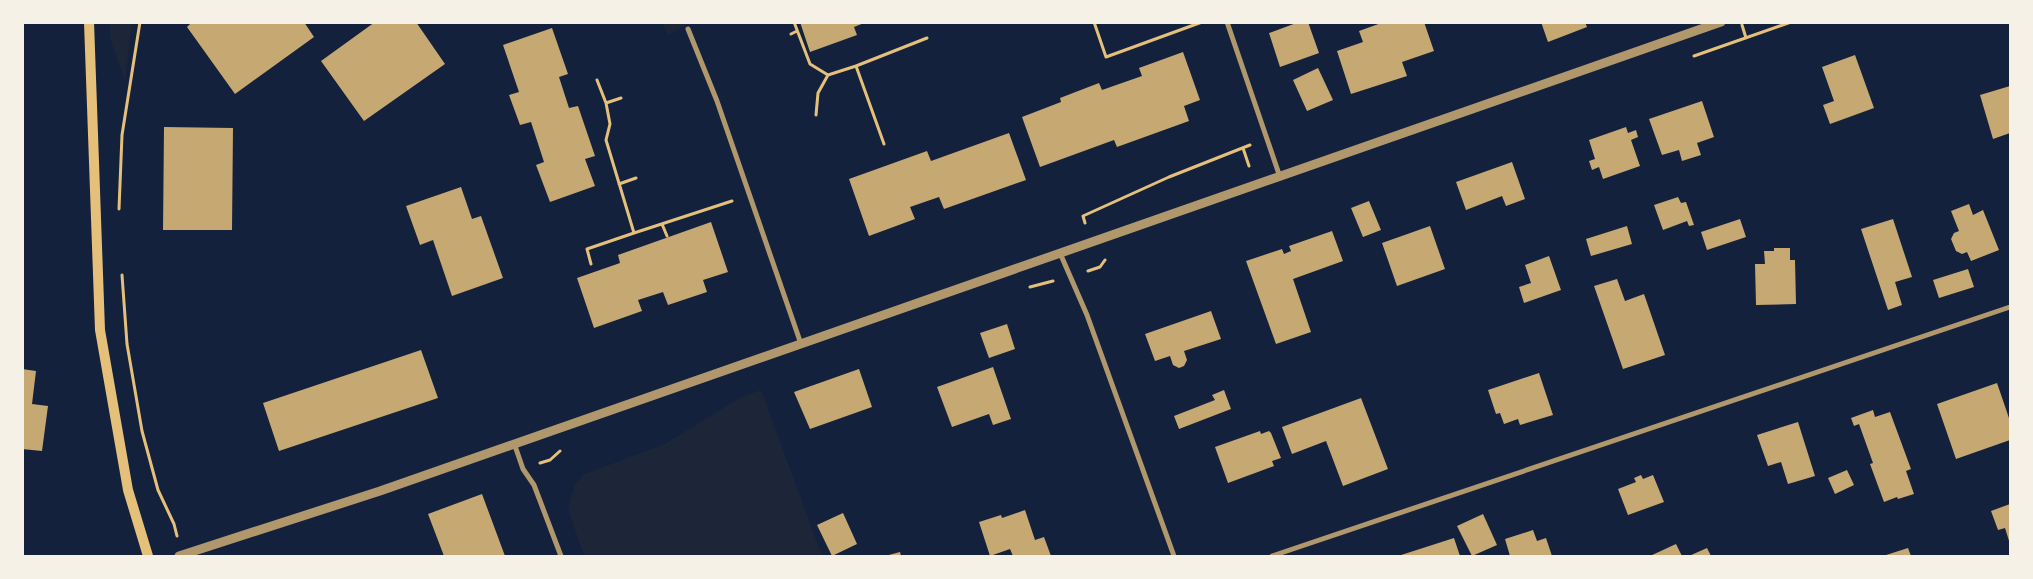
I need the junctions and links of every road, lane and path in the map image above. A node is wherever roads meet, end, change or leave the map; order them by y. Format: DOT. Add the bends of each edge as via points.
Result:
graph roads {
  1 [pos="89,22"];
  2 [pos="140,22"];
  3 [pos="794,22"];
  4 [pos="1094,22"];
  5 [pos="1202,22"];
  6 [pos="1227,22"];
  7 [pos="1721,22"];
  8 [pos="1741,22"];
  9 [pos="1708,25"];
  10 [pos="688,29"];
  11 [pos="797,31"];
  12 [pos="791,34"];
  13 [pos="927,38"];
  14 [pos="1746,38"];
  15 [pos="856,66"];
  16 [pos="828,75"];
  17 [pos="597,80"];
  18 [pos="621,98"];
  19 [pos="606,104"];
  20 [pos="816,115"];
  21 [pos="1267,139"];
  22 [pos="884,144"];
  23 [pos="1280,177"];
  24 [pos="636,178"];
  25 [pos="619,184"];
  26 [pos="750,195"];
  27 [pos="119,211"];
  28 [pos="662,224"];
  29 [pos="634,233"];
  30 [pos="667,236"];
  31 [pos="1092,243"];
  32 [pos="1060,253"];
  33 [pos="591,264"];
  34 [pos="1100,267"];
  35 [pos="121,268"];
  36 [pos="2010,307"];
  37 [pos="801,344"];
  38 [pos="514,443"];
  39 [pos="148,556"];
  40 [pos="181,556"];
  41 [pos="561,556"];
  42 [pos="1174,556"];
  43 [pos="1272,556"];
  1 -- 39 [label="main road" via="100,330 128,490"];
  2 -- 27 [label="path" via="122,135"];
  3 -- 11 [label="path"];
  4 -- 5 [label="path" via="1106,57"];
  6 -- 21 [label="street"];
  7 -- 9 [label="street"];
  8 -- 14 [label="path"];
  9 -- 23 [label="street"];
  10 -- 26 [label="street"];
  11 -- 12 [label="path"];
  11 -- 16 [label="path" via="810,64"];
  13 -- 15 [label="path"];
  15 -- 16 [label="path"];
  15 -- 22 [label="path"];
  16 -- 20 [label="path" via="818,93"];
  17 -- 19 [label="path"];
  18 -- 19 [label="path"];
  19 -- 25 [label="path" via="610,124 606,140"];
  21 -- 23 [label="street"];
  21 -- 31 [label="path" via="1169,177 1083,216"];
  23 -- 31 [label="street"];
  24 -- 25 [label="path"];
  25 -- 29 [label="path"];
  26 -- 28 [label="path"];
  26 -- 37 [label="street"];
  28 -- 29 [label="path"];
  28 -- 30 [label="path"];
  29 -- 33 [label="path" via="587,249"];
  31 -- 32 [label="street"];
  31 -- 34 [label="path"];
  32 -- 37 [label="street"];
  32 -- 42 [label="street" via="1087,315"];
  35 -- 40 [label="path" via="127,344 142,431 158,490 174,524"];
  36 -- 43 [label="street"];
  37 -- 38 [label="street"];
  38 -- 40 [label="street"];
  38 -- 41 [label="street"];
}
